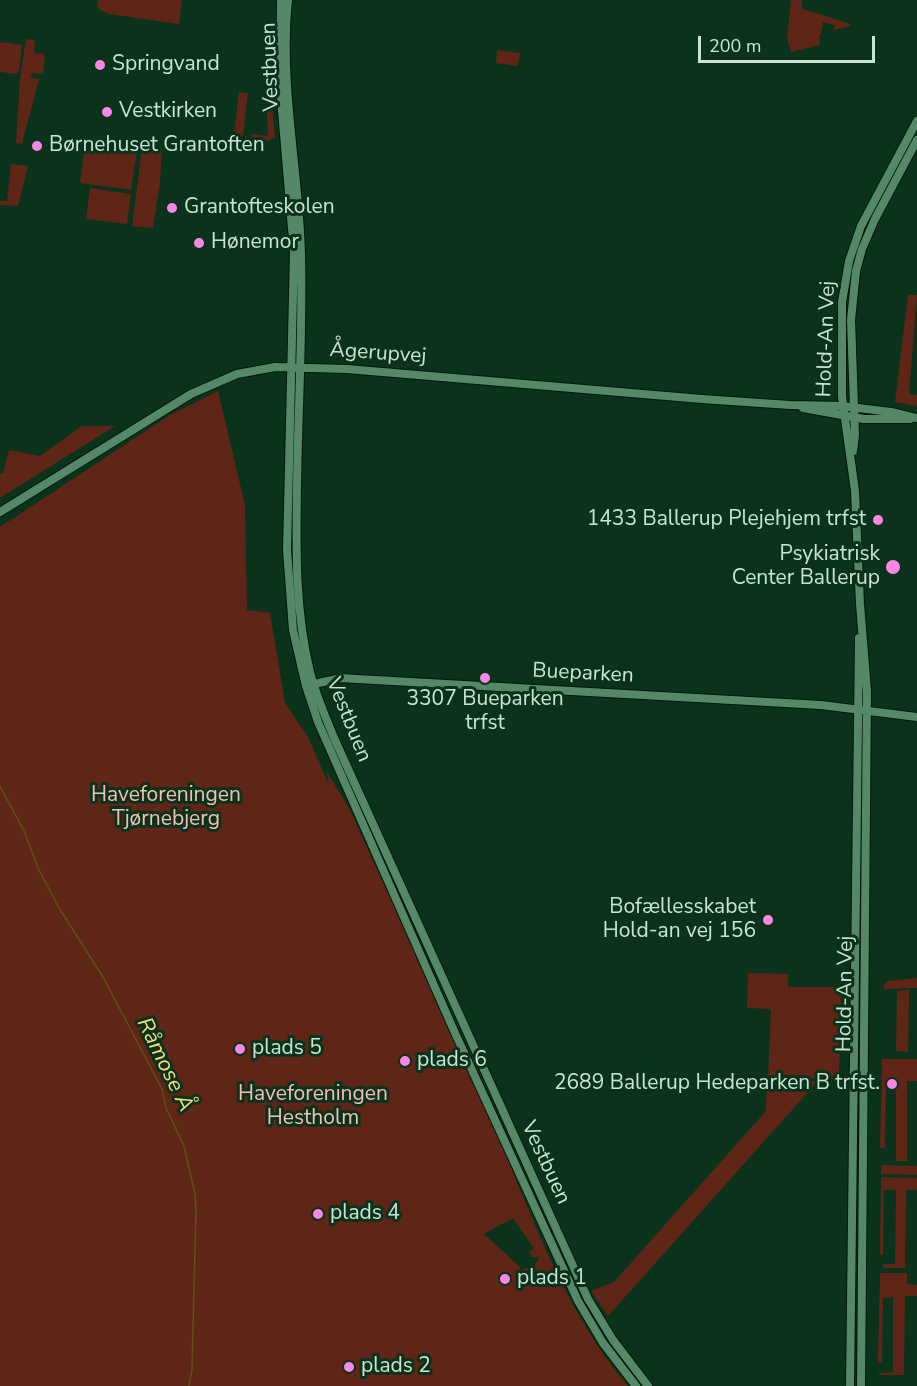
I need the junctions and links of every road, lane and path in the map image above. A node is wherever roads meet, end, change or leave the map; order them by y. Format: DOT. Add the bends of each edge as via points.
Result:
graph roads {
  1 [pos="280,0"];
  2 [pos="288,0"];
  3 [pos="917,121"];
  4 [pos="917,140"];
  5 [pos="291,367"];
  6 [pos="301,367"];
  7 [pos="790,405"];
  8 [pos="848,407"];
  9 [pos="844,416"];
  10 [pos="854,417"];
  11 [pos="917,418"];
  12 [pos="852,465"];
  13 [pos="0,512"];
  14 [pos="310,685"];
  15 [pos="863,710"];
  16 [pos="917,717"];
  17 [pos="636,1386"];
  18 [pos="648,1386"];
  19 [pos="850,1386"];
  20 [pos="861,1386"];
  1 -- 5 [label="street, Vestbuen" via="280,87 294,252"];
  2 -- 6 [label="street, Vestbuen" via="289,98 301,254"];
  3 -- 8 [label="street, Hold-An Vej" via="873,202 845,277 841,330"];
  4 -- 8 [label="street, Hold-An Vej" via="874,219 856,271"];
  5 -- 6 [label="street, Ågerupvej"];
  5 -- 13 [label="street, Ågerupvej" via="246,372 205,387"];
  5 -- 14 [label="street, Vestbuen" via="287,550 293,630"];
  6 -- 7 [label="street, Ågerupvej"];
  6 -- 14 [label="street, Vestbuen" via="296,589"];
  7 -- 8 [label="street, Ågerupvej"];
  7 -- 9 [label="street, Ågerupvej"];
  8 -- 9 [label="street, Hold-An Vej"];
  8 -- 10 [label="street, Hold-An Vej"];
  8 -- 11 [label="street, Ågerupvej"];
  9 -- 10 [label="street, Ågerupvej"];
  9 -- 12 [label="street, Hold-An Vej"];
  10 -- 11 [label="street, Ågerupvej"];
  10 -- 12 [label="street, Hold-An Vej"];
  12 -- 15 [label="street, Hold-An Vej"];
  14 -- 15 [label="street, Bueparken" via="341,678"];
  14 -- 17 [label="street, Vestbuen" via="318,722 578,1301 603,1344"];
  14 -- 18 [label="street, Vestbuen" via="588,1299"];
  15 -- 16 [label="street, Bueparken"];
  15 -- 19 [label="street, Hold-An Vej"];
  15 -- 20 [label="street, Hold-An Vej"];
}
